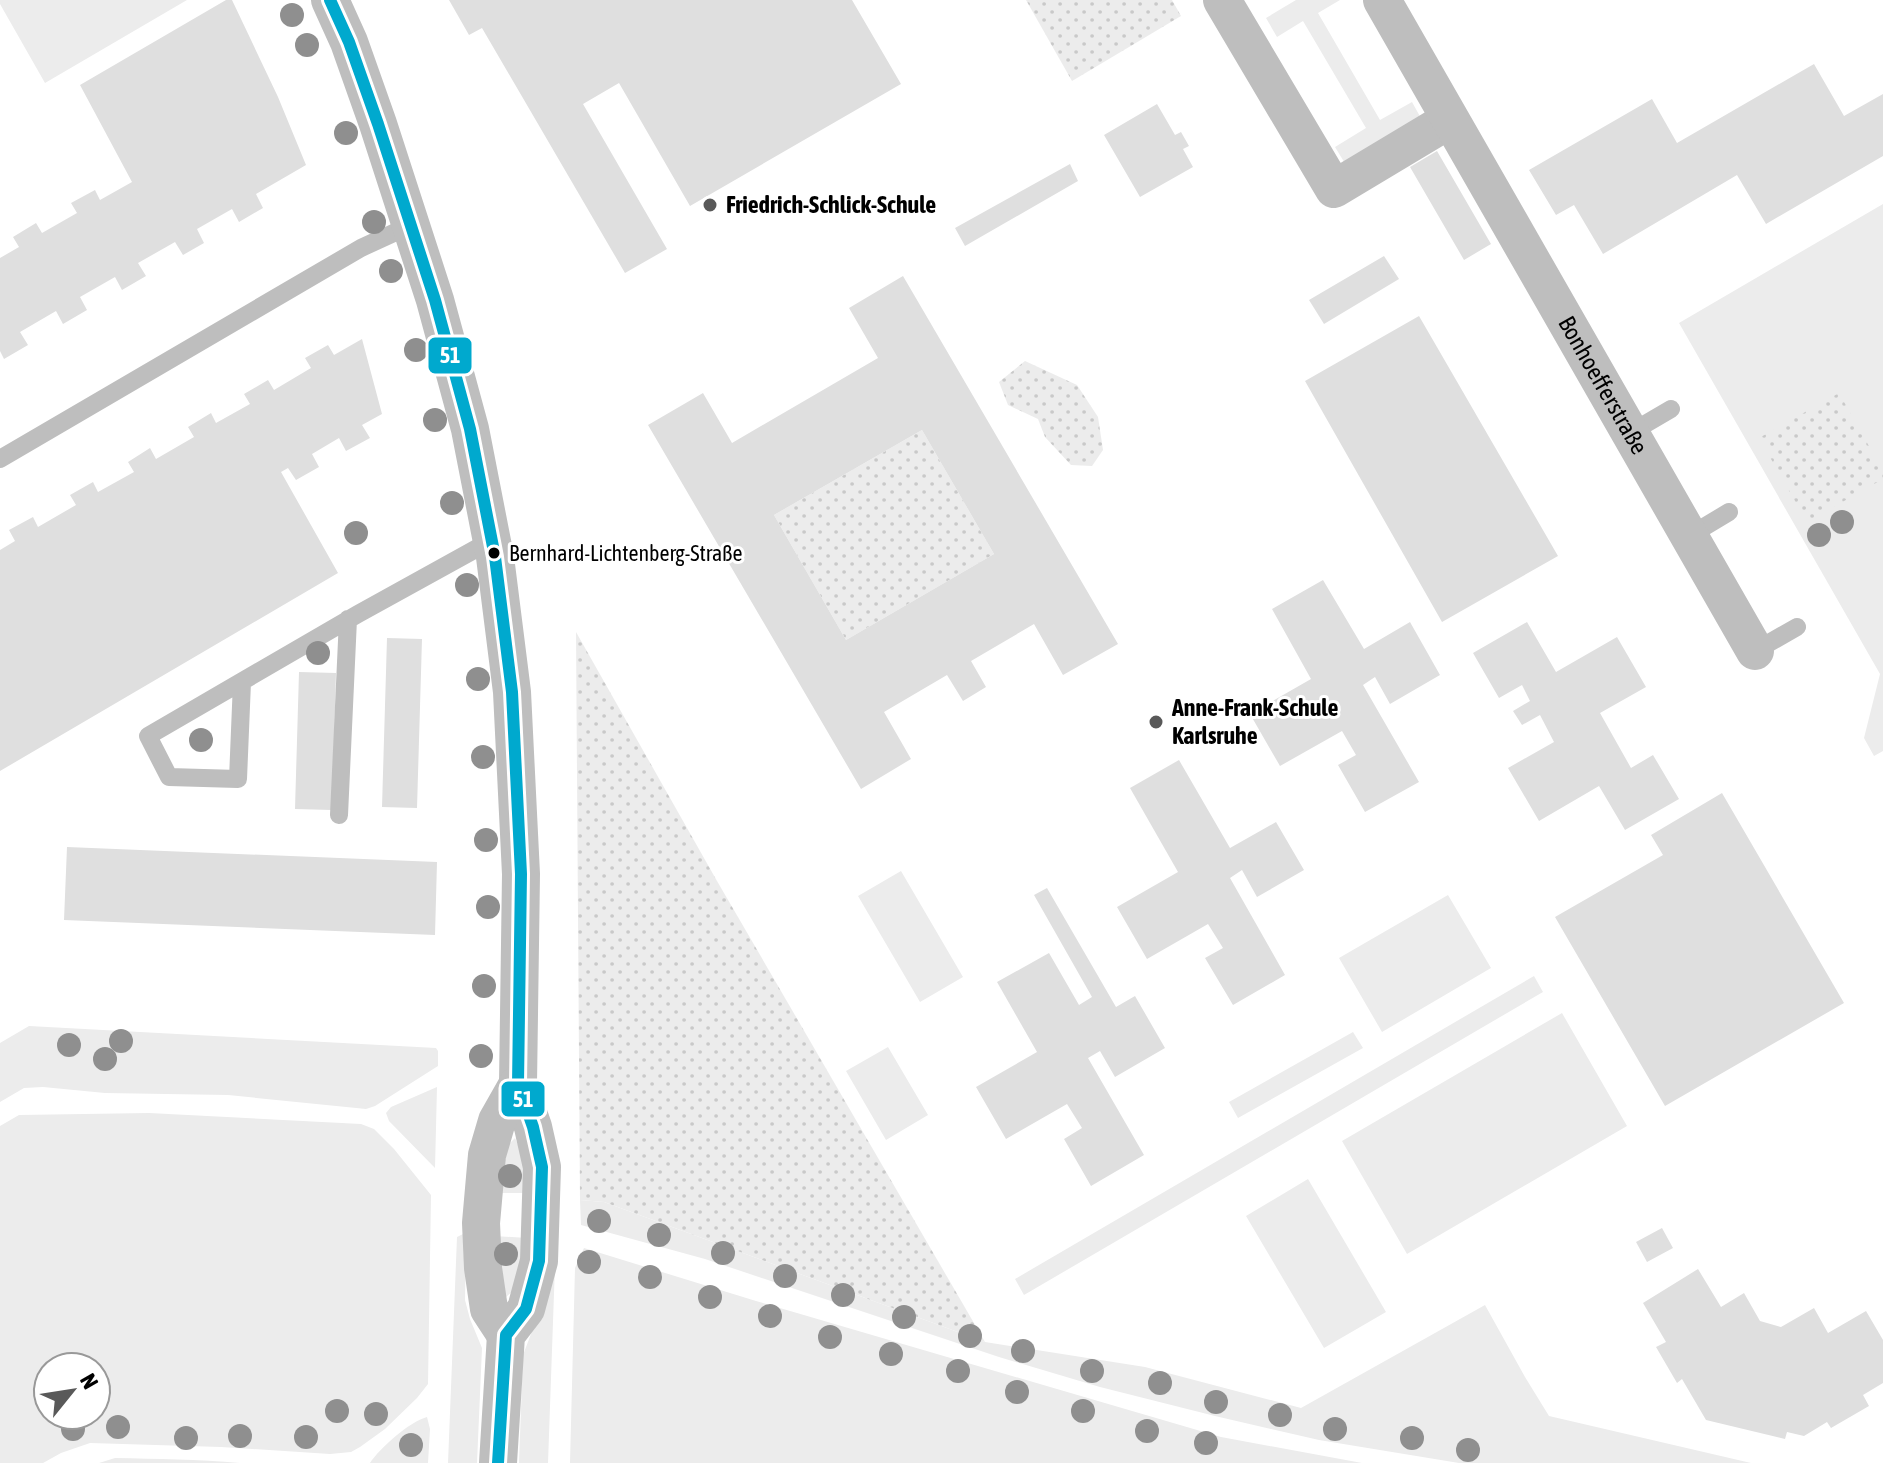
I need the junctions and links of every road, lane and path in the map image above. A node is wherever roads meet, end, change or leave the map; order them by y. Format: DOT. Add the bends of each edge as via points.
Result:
graph roads {
  1 [pos="330,0"];
  2 [pos="1222,0"];
  3 [pos="1396,5"];
  4 [pos="1449,120"];
  5 [pos="411,225"];
  6 [pos="1671,409"];
  7 [pos="1630,433"];
  8 [pos="0,459"];
  9 [pos="1729,512"];
  10 [pos="1689,536"];
  11 [pos="492,540"];
  12 [pos="348,619"];
  13 [pos="1797,627"];
  14 [pos="1755,651"];
  15 [pos="242,682"];
  16 [pos="339,815"];
  17 [pos="518,1084"];
  18 [pos="506,1335"];
  19 [pos="498,1463"];
  1 -- 5 [label="street"];
  2 -- 4 [label="street" via="1334,189"];
  3 -- 4 [label="street, Bonhoefferstraße"];
  4 -- 7 [label="street, Bonhoefferstraße"];
  5 -- 8 [label="lane" via="361,248"];
  5 -- 11 [label="street" via="470,429"];
  6 -- 7 [label="lane"];
  7 -- 10 [label="street, Bonhoefferstraße"];
  9 -- 10 [label="lane"];
  10 -- 14 [label="street, Bonhoefferstraße"];
  11 -- 12 [label="lane"];
  11 -- 17 [label="street" via="512,692 521,874"];
  12 -- 15 [label="lane"];
  12 -- 16 [label="lane"];
  13 -- 14 [label="lane"];
  15 -- 15 [label="lane" via="238,779 169,777 148,736"];
  17 -- 18 [label="street" via="542,1167 539,1261 526,1309"];
  17 -- 18 [label="street" via="497,1121 487,1155 481,1223 489,1309"];
  18 -- 19 [label="street"];
}
